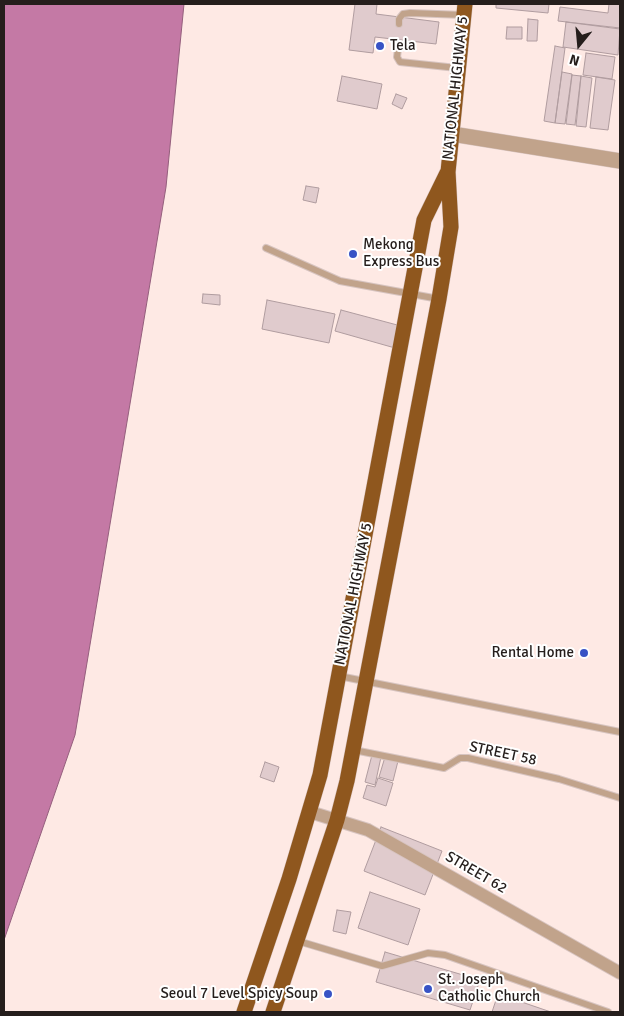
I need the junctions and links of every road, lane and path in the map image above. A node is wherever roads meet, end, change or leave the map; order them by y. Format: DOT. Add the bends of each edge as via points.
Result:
graph roads {
  1 [pos="464,10"];
  2 [pos="399,24"];
  3 [pos="398,49"];
  4 [pos="459,68"];
  5 [pos="452,134"];
  6 [pos="620,161"];
  7 [pos="448,172"];
  8 [pos="266,248"];
  9 [pos="410,293"];
  10 [pos="439,299"];
  11 [pos="339,676"];
  12 [pos="366,682"];
  13 [pos="620,732"];
  14 [pos="353,749"];
  15 [pos="620,798"];
  16 [pos="310,812"];
  17 [pos="337,820"];
  18 [pos="298,941"];
  19 [pos="620,974"];
  20 [pos="244,1012"];
  21 [pos="273,1012"];
  22 [pos="608,1012"];
  1 -- 2 [label="lane" via="403,14"];
  1 -- 4 [label="highway, NATIONAL HIGHWAY 5"];
  3 -- 4 [label="lane" via="400,62"];
  4 -- 5 [label="highway, NATIONAL HIGHWAY 5"];
  5 -- 6 [label="street"];
  5 -- 7 [label="highway, NATIONAL HIGHWAY 5"];
  7 -- 9 [label="highway, NATIONAL HIGHWAY 5" via="424,220"];
  7 -- 10 [label="highway, NATIONAL HIGHWAY 5" via="451,227"];
  8 -- 9 [label="lane" via="340,281"];
  9 -- 10 [label="lane"];
  9 -- 11 [label="highway, NATIONAL HIGHWAY 5"];
  10 -- 12 [label="highway, NATIONAL HIGHWAY 5"];
  11 -- 12 [label="lane"];
  11 -- 16 [label="highway, NATIONAL HIGHWAY 5"];
  12 -- 13 [label="lane"];
  12 -- 14 [label="highway, NATIONAL HIGHWAY 5"];
  14 -- 15 [label="lane, STREET 58" via="444,768 460,758 468,758 559,779"];
  14 -- 17 [label="highway, NATIONAL HIGHWAY 5"];
  16 -- 17 [label="street, STREET 62"];
  16 -- 20 [label="highway, NATIONAL HIGHWAY 5"];
  17 -- 18 [label="highway, NATIONAL HIGHWAY 5"];
  17 -- 19 [label="street, STREET 62" via="368,830"];
  18 -- 21 [label="highway, NATIONAL HIGHWAY 5"];
  18 -- 22 [label="lane" via="382,966 428,953 445,956"];
}
